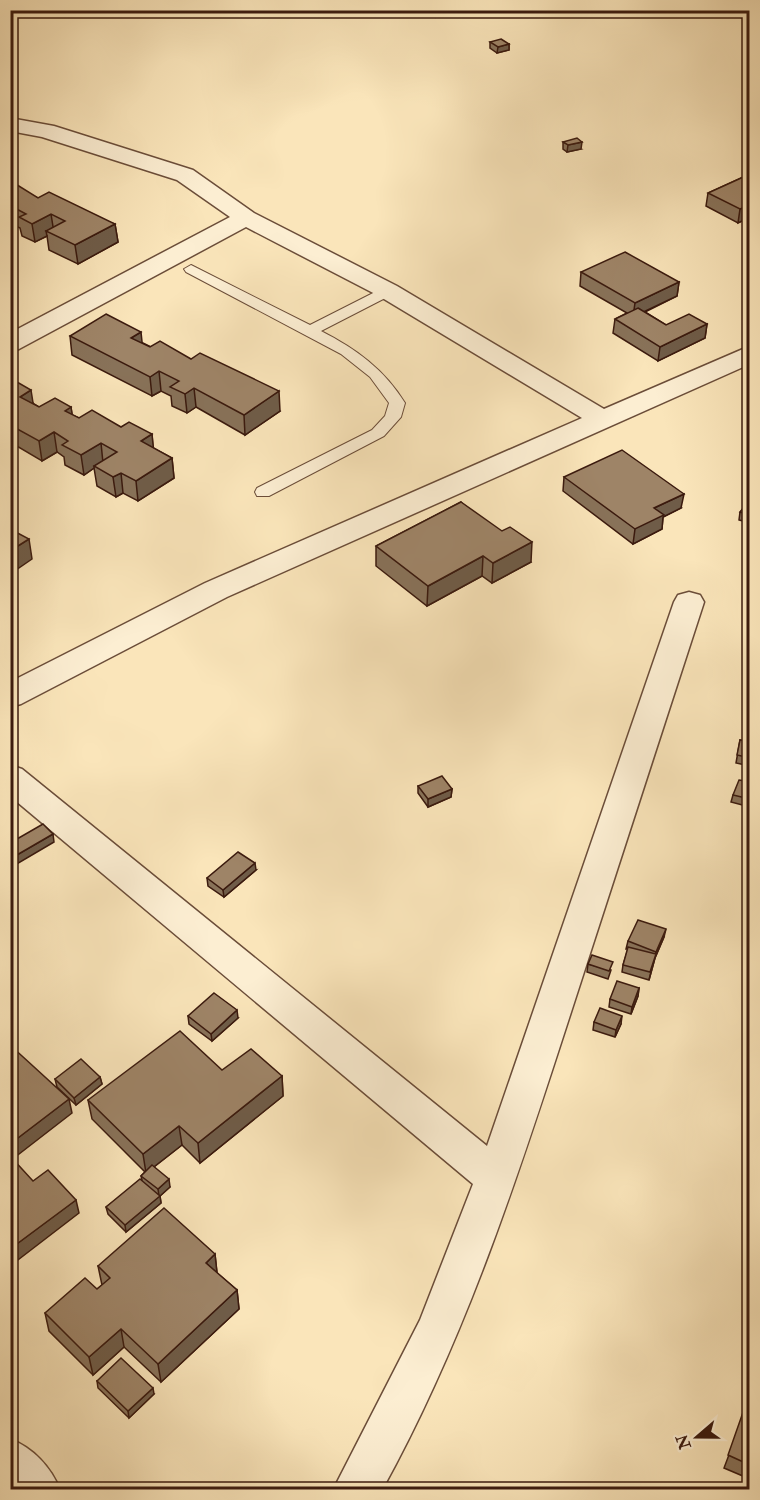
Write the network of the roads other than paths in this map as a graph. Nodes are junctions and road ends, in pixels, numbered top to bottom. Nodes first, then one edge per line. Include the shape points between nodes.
1 (738, 10) edge
2 (750, 16) edge
3 (10, 124) edge
4 (46, 131) junction
5 (10, 147) edge
6 (246, 218) junction
7 (191, 269) dead end
8 (388, 291) junction
9 (309, 331) junction
10 (10, 344) edge
11 (750, 354) edge
12 (604, 420) junction
13 (263, 492) dead end
14 (688, 602) dead end
15 (10, 696) edge
16 (10, 777) edge
17 (496, 1178) junction
18 (10, 1461) edge
19 (36, 1490) edge
20 (356, 1490) edge

1 - 2 street
3 - 4 street
4 - 5 street
4 - 6 street via 185,175
6 - 8 street
6 - 10 street
7 - 9 lane
8 - 9 lane
8 - 12 street
9 - 13 lane via 345,350 390,388 397,403 393,417 378,433
11 - 12 street
12 - 15 street via 216,590
14 - 17 street
16 - 17 street
17 - 20 street via 408,1396
18 - 19 street

